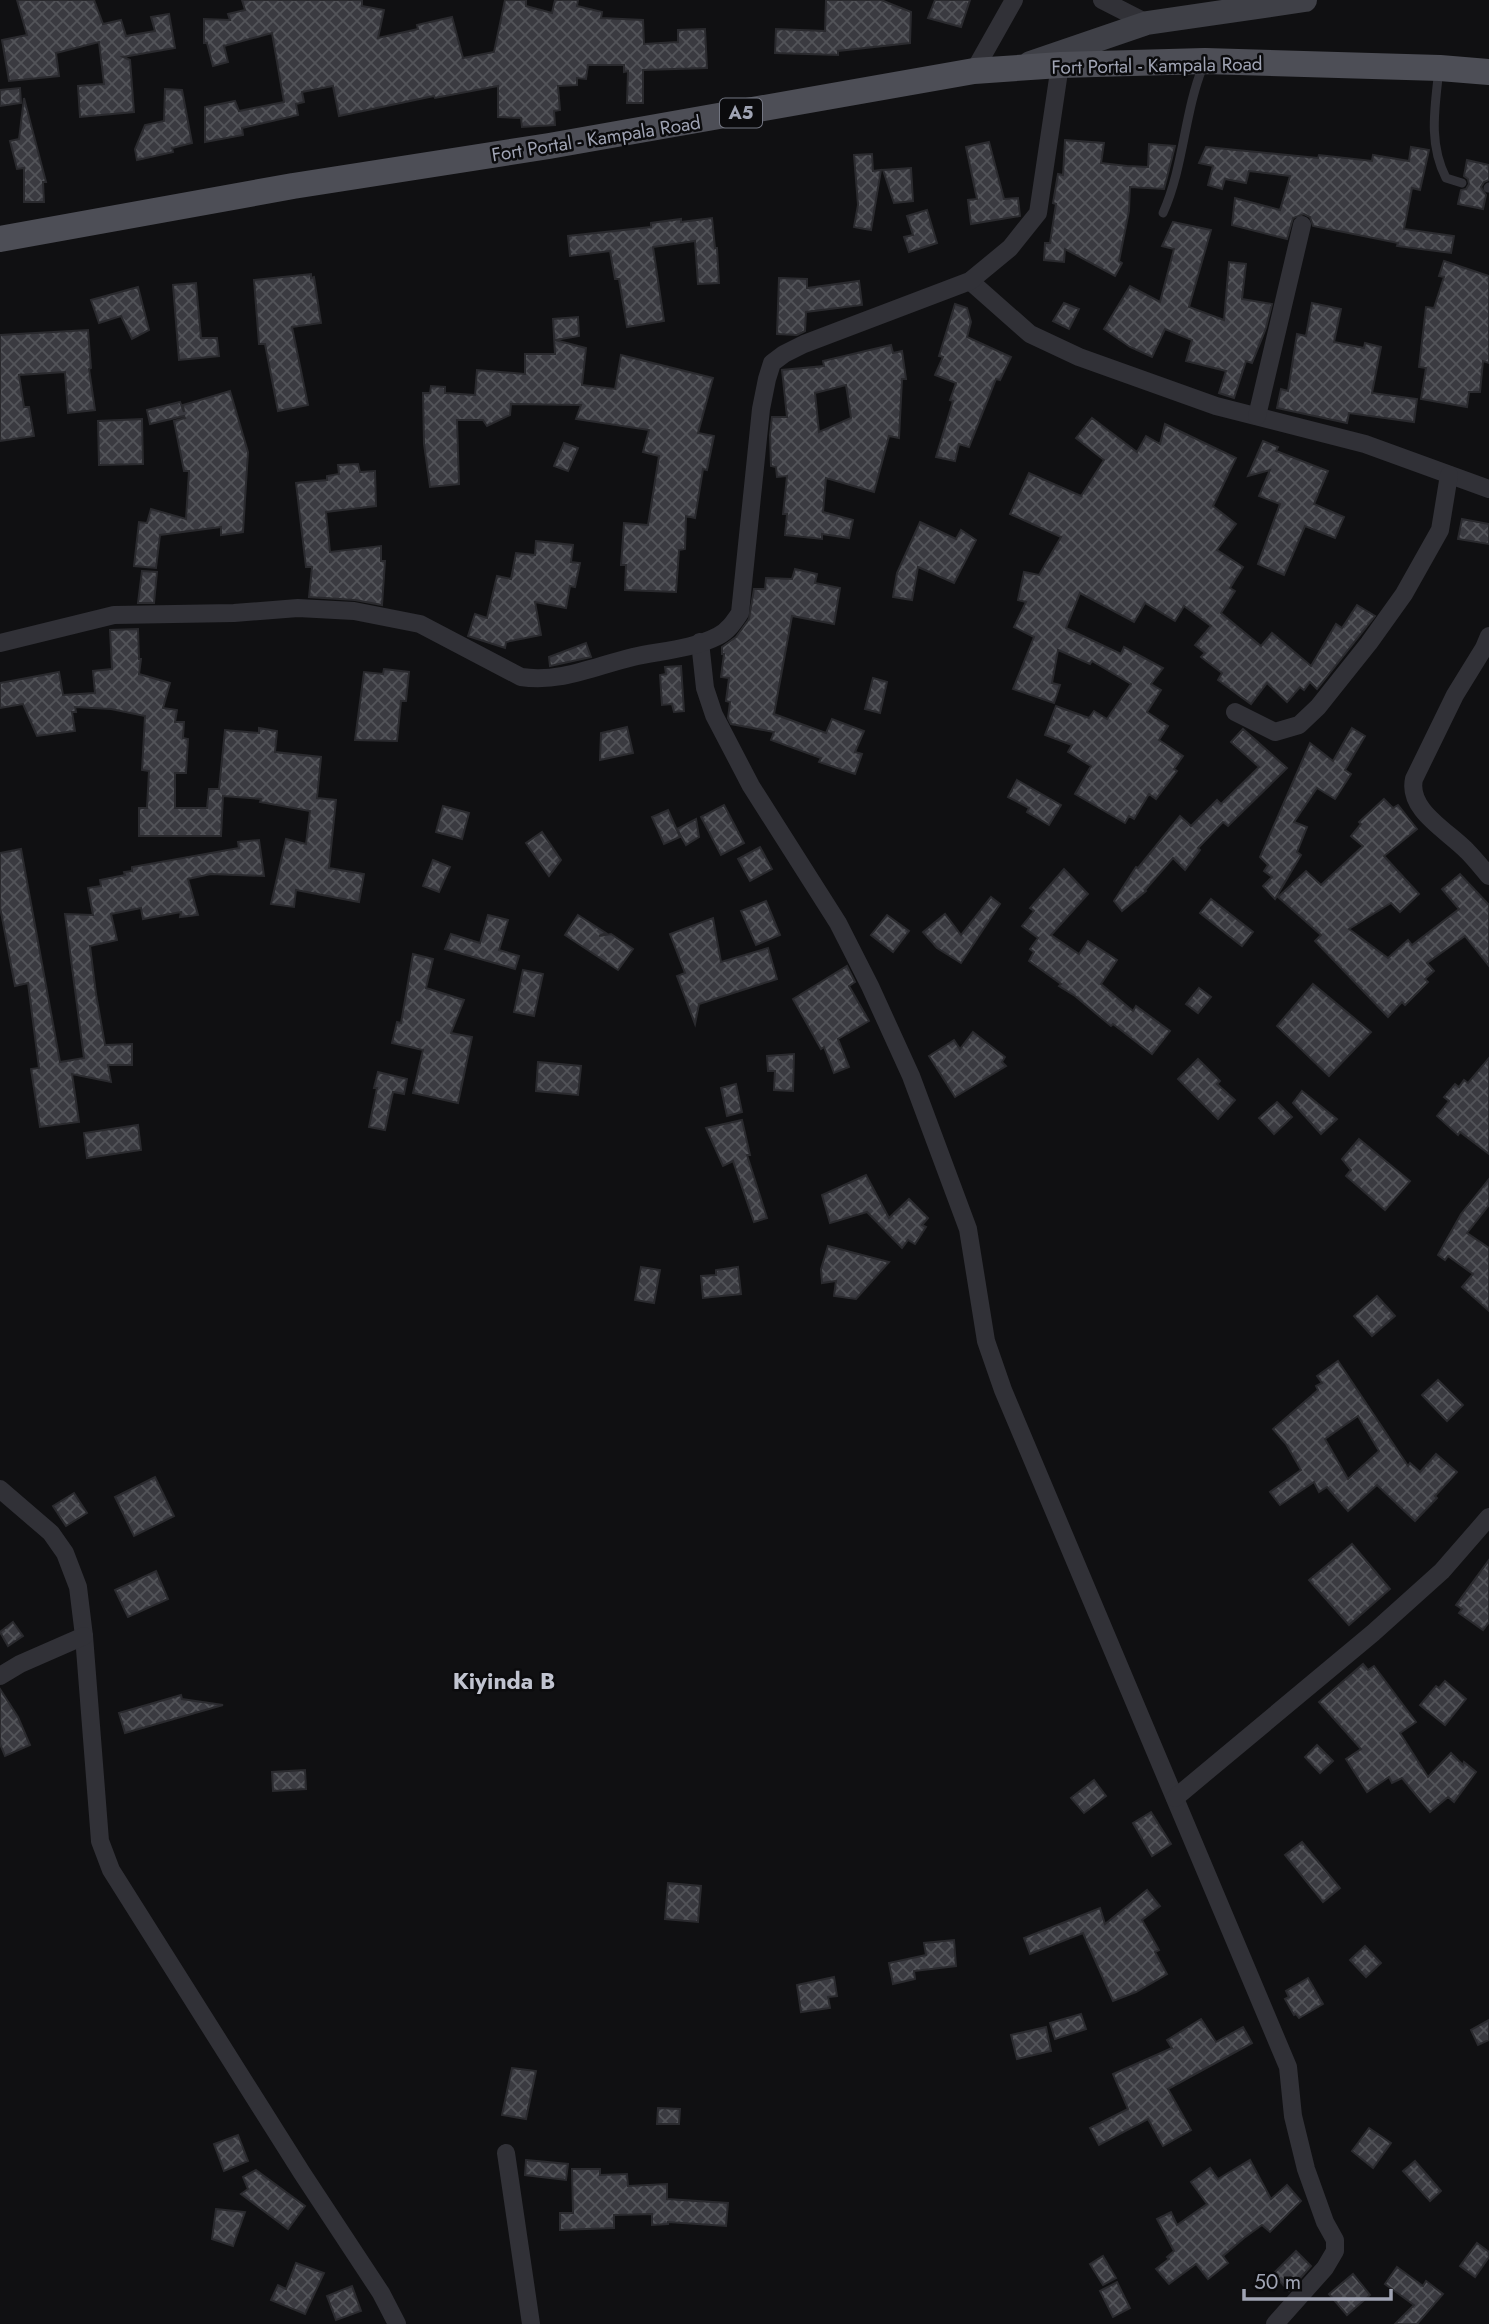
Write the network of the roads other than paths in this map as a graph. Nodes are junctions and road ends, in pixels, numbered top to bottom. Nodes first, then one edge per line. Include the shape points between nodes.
1 (1014, 0) edge
2 (1102, 0) edge
3 (1305, 0) edge
4 (1147, 23) junction
5 (1205, 61) junction
6 (1060, 65) junction
7 (1440, 68) junction
8 (1013, 69) junction
9 (974, 71) junction
10 (1489, 72) edge
11 (1462, 183) dead end
12 (1163, 213) dead end
13 (1302, 225) dead end
14 (0, 239) edge
15 (970, 281) junction
16 (1257, 416) junction
17 (1449, 475) junction
18 (1489, 489) edge
19 (1489, 636) edge
20 (700, 642) junction
21 (0, 643) edge
22 (1235, 712) dead end
23 (1489, 876) edge
24 (0, 1489) edge
25 (1489, 1517) edge
26 (85, 1636) junction
27 (0, 1676) edge
28 (1175, 1798) junction
29 (506, 2153) dead end
30 (397, 2324) edge
31 (531, 2324) edge
32 (1275, 2324) edge

1 - 9 street
2 - 4 street
3 - 4 main road
4 - 8 main road
5 - 6 main road, Fort Portal - Kampala Road / A5
5 - 7 main road, Fort Portal - Kampala Road / A5
5 - 12 lane via 1192,93 1172,193
6 - 8 main road, Fort Portal - Kampala Road / A5
6 - 15 street via 1038,213 1010,248
7 - 10 main road, Fort Portal - Kampala Road / A5
7 - 11 lane via 1432,132 1446,178
8 - 9 main road, Fort Portal - Kampala Road / A5
9 - 14 main road, Fort Portal - Kampala Road / A5
13 - 16 street
15 - 16 street via 1030,334 1079,357
15 - 20 street via 804,344 772,363 761,409 740,613 719,635
16 - 17 street via 1364,444
17 - 18 street
17 - 22 street via 1434,541 1404,594 1318,707 1299,725 1275,732
19 - 23 street via 1412,787 1424,813
20 - 21 street via 538,680 522,677 420,624 354,611 298,608 114,615
20 - 28 street via 705,688 714,715 751,786 838,923 915,1087 968,1229 986,1341 1003,1390
24 - 26 street via 51,1533 65,1553 78,1587
25 - 28 street via 1442,1571 1383,1624
26 - 27 street
26 - 30 street via 103,1853
28 - 32 street via 1288,2067 1293,2116 1306,2169 1335,2240 1335,2251 1325,2268
29 - 31 street

